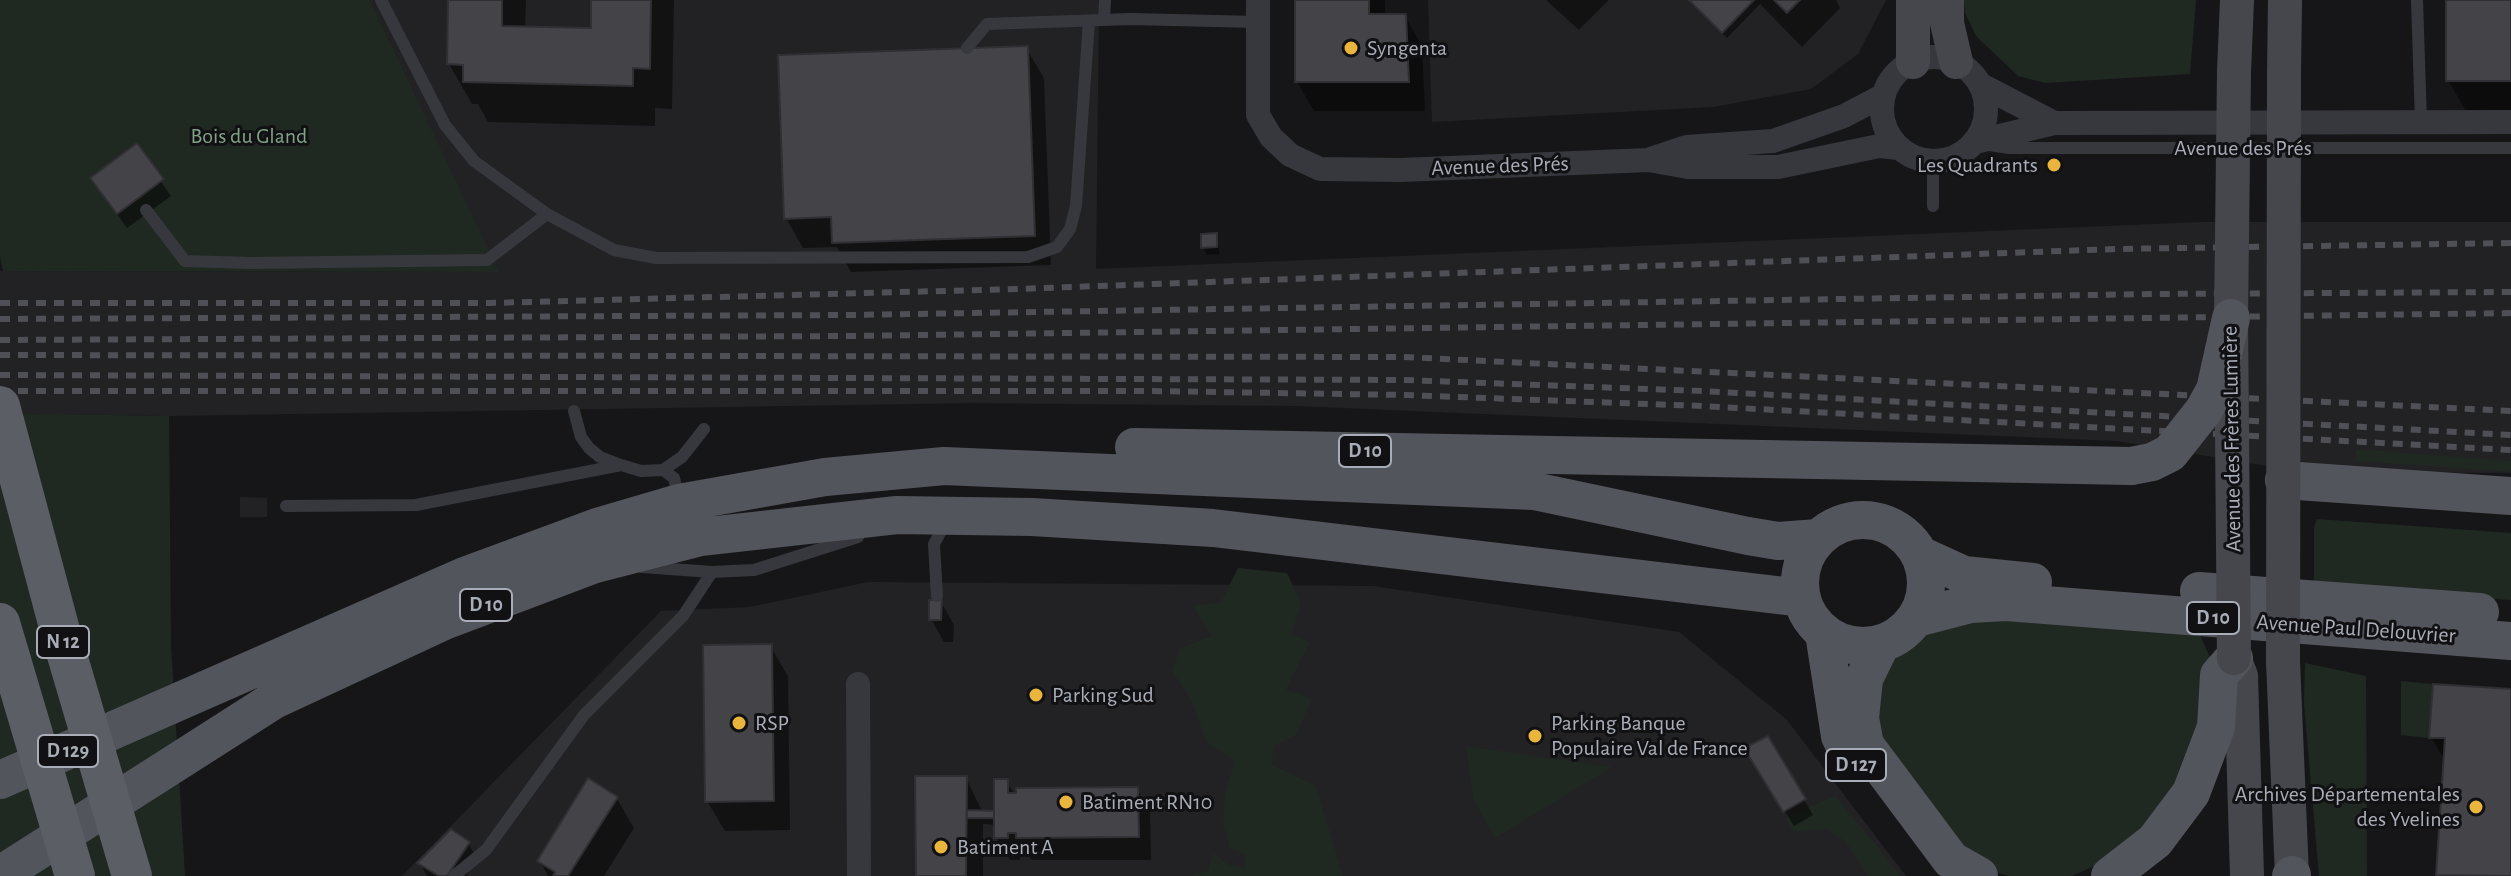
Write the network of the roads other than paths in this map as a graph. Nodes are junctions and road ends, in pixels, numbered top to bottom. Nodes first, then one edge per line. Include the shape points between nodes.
1 (381, 0) edge
2 (1105, 0) edge
3 (1913, 0) edge
4 (1947, 0) edge
5 (2225, 0) edge
6 (2285, 0) edge
7 (2417, 0) edge
8 (1257, 11) edge
9 (2236, 16) edge
10 (1104, 20) junction
11 (1089, 21) junction
12 (967, 48) dead end
13 (1913, 62) junction
14 (1956, 62) junction
15 (1981, 85) junction
16 (1884, 95) junction
17 (2421, 122) junction
18 (2511, 122) edge
19 (2054, 123) junction
20 (1975, 142) junction
21 (1899, 148) junction
22 (2511, 148) edge
23 (1649, 160) junction
24 (1933, 161) junction
25 (1933, 206) dead end
26 (146, 210) dead end
27 (547, 214) junction
28 (2231, 318) junction
29 (0, 406) edge
30 (574, 411) dead end
31 (704, 429) dead end
32 (621, 465) junction
33 (944, 466) junction
34 (2284, 480) junction
35 (671, 486) junction
36 (2511, 496) edge
37 (286, 506) dead end
38 (949, 515) junction
39 (880, 532) dead end
40 (866, 535) dead end
41 (1818, 538) junction
42 (1920, 555) junction
43 (595, 564) junction
44 (712, 572) junction
45 (937, 596) dead end
46 (1802, 598) junction
47 (2511, 615) edge
48 (1916, 618) junction
49 (0, 623) edge
50 (1824, 633) junction
51 (2511, 641) edge
52 (1881, 644) junction
53 (2234, 658) junction
54 (858, 684) dead end
55 (137, 722) junction
56 (0, 759) edge
57 (0, 780) edge
58 (0, 875) edge
59 (75, 876) edge
60 (132, 876) edge
61 (454, 876) edge
62 (859, 876) edge
63 (1937, 876) edge
64 (1979, 876) edge
65 (2110, 876) edge
66 (2247, 876) edge
67 (2292, 876) edge

1 - 27 lane via 445,125 474,161
2 - 10 lane
3 - 13 main road
4 - 14 main road
5 - 9 main road
6 - 34 main road, bridge
7 - 17 lane
8 - 10 lane
8 - 23 street, Avenue des Prés via 1258,115 1271,137 1304,164 1352,170
9 - 28 main road, Avenue des Frères Lumière, bridge
10 - 11 lane
11 - 12 lane via 987,24
11 - 27 lane via 1076,206 1070,229 1057,247 1028,257 656,258 614,250
13 - 14 street via 1927,57
13 - 16 street, Avenue des Prés via 1899,70
14 - 15 street, Avenue des Prés
15 - 19 street, Avenue des Prés
15 - 20 street via 1986,115
16 - 21 street via 1884,124
16 - 23 street, Avenue des Prés via 1844,116 1773,141 1687,147
17 - 18 street, Avenue des Prés
17 - 19 street, Avenue des Prés
19 - 20 street, Avenue des Prés
20 - 22 lane, Avenue des Prés via 2009,148
20 - 24 street, Avenue des Prés via 1949,159
21 - 23 street, Avenue des Prés via 1879,146 1778,167 1688,167
21 - 24 street, Avenue des Prés
24 - 25 lane
26 - 27 lane via 185,261 250,263 487,260
28 - 33 main road, D 10, bridge via 2215,390 2204,410 2170,453 2131,466 1037,445
28 - 53 main road, Avenue des Frères Lumière, bridge
29 - 60 highway, N 12, bridge
30 - 32 lane via 589,448
31 - 35 lane via 682,457
32 - 35 lane
32 - 37 lane via 416,505
33 - 35 main road, D 10
33 - 41 main road, D 10 via 1534,491 1778,541
34 - 36 main road
34 - 67 main road, bridge via 2283,661
35 - 55 main road, D 10 via 597,527 467,575
38 - 39 lane
38 - 43 main road, D 10 via 817,521 700,537
38 - 45 lane via 934,544
38 - 46 main road, D 10 via 1213,528
40 - 44 lane via 754,570
41 - 42 main road via 1843,524 1873,520 1892,527
41 - 46 main road via 1802,566
42 - 47 main road, Avenue Paul Delouvrier / D 10 via 1946,570 1979,577
42 - 48 main road via 1927,587
43 - 44 lane
43 - 58 main road, D 10 via 444,621 274,700
44 - 61 lane via 683,616 584,715 486,850
46 - 50 main road
48 - 51 main road, Avenue Paul Delouvrier / D 10 via 1970,604 2006,602
48 - 52 main road
49 - 59 highway, N 12, bridge
50 - 52 main road via 1861,646
50 - 63 main road, D 127 via 1840,736 1917,855
52 - 64 main road via 1864,679 1860,718 1865,745 1951,860
53 - 65 main road, D 10 via 2219,675 2216,727 2191,793 2155,841
53 - 66 main road, Avenue des Frères Lumière via 2241,676
54 - 62 street
55 - 56 main road, D 10
55 - 57 main road, D 129

